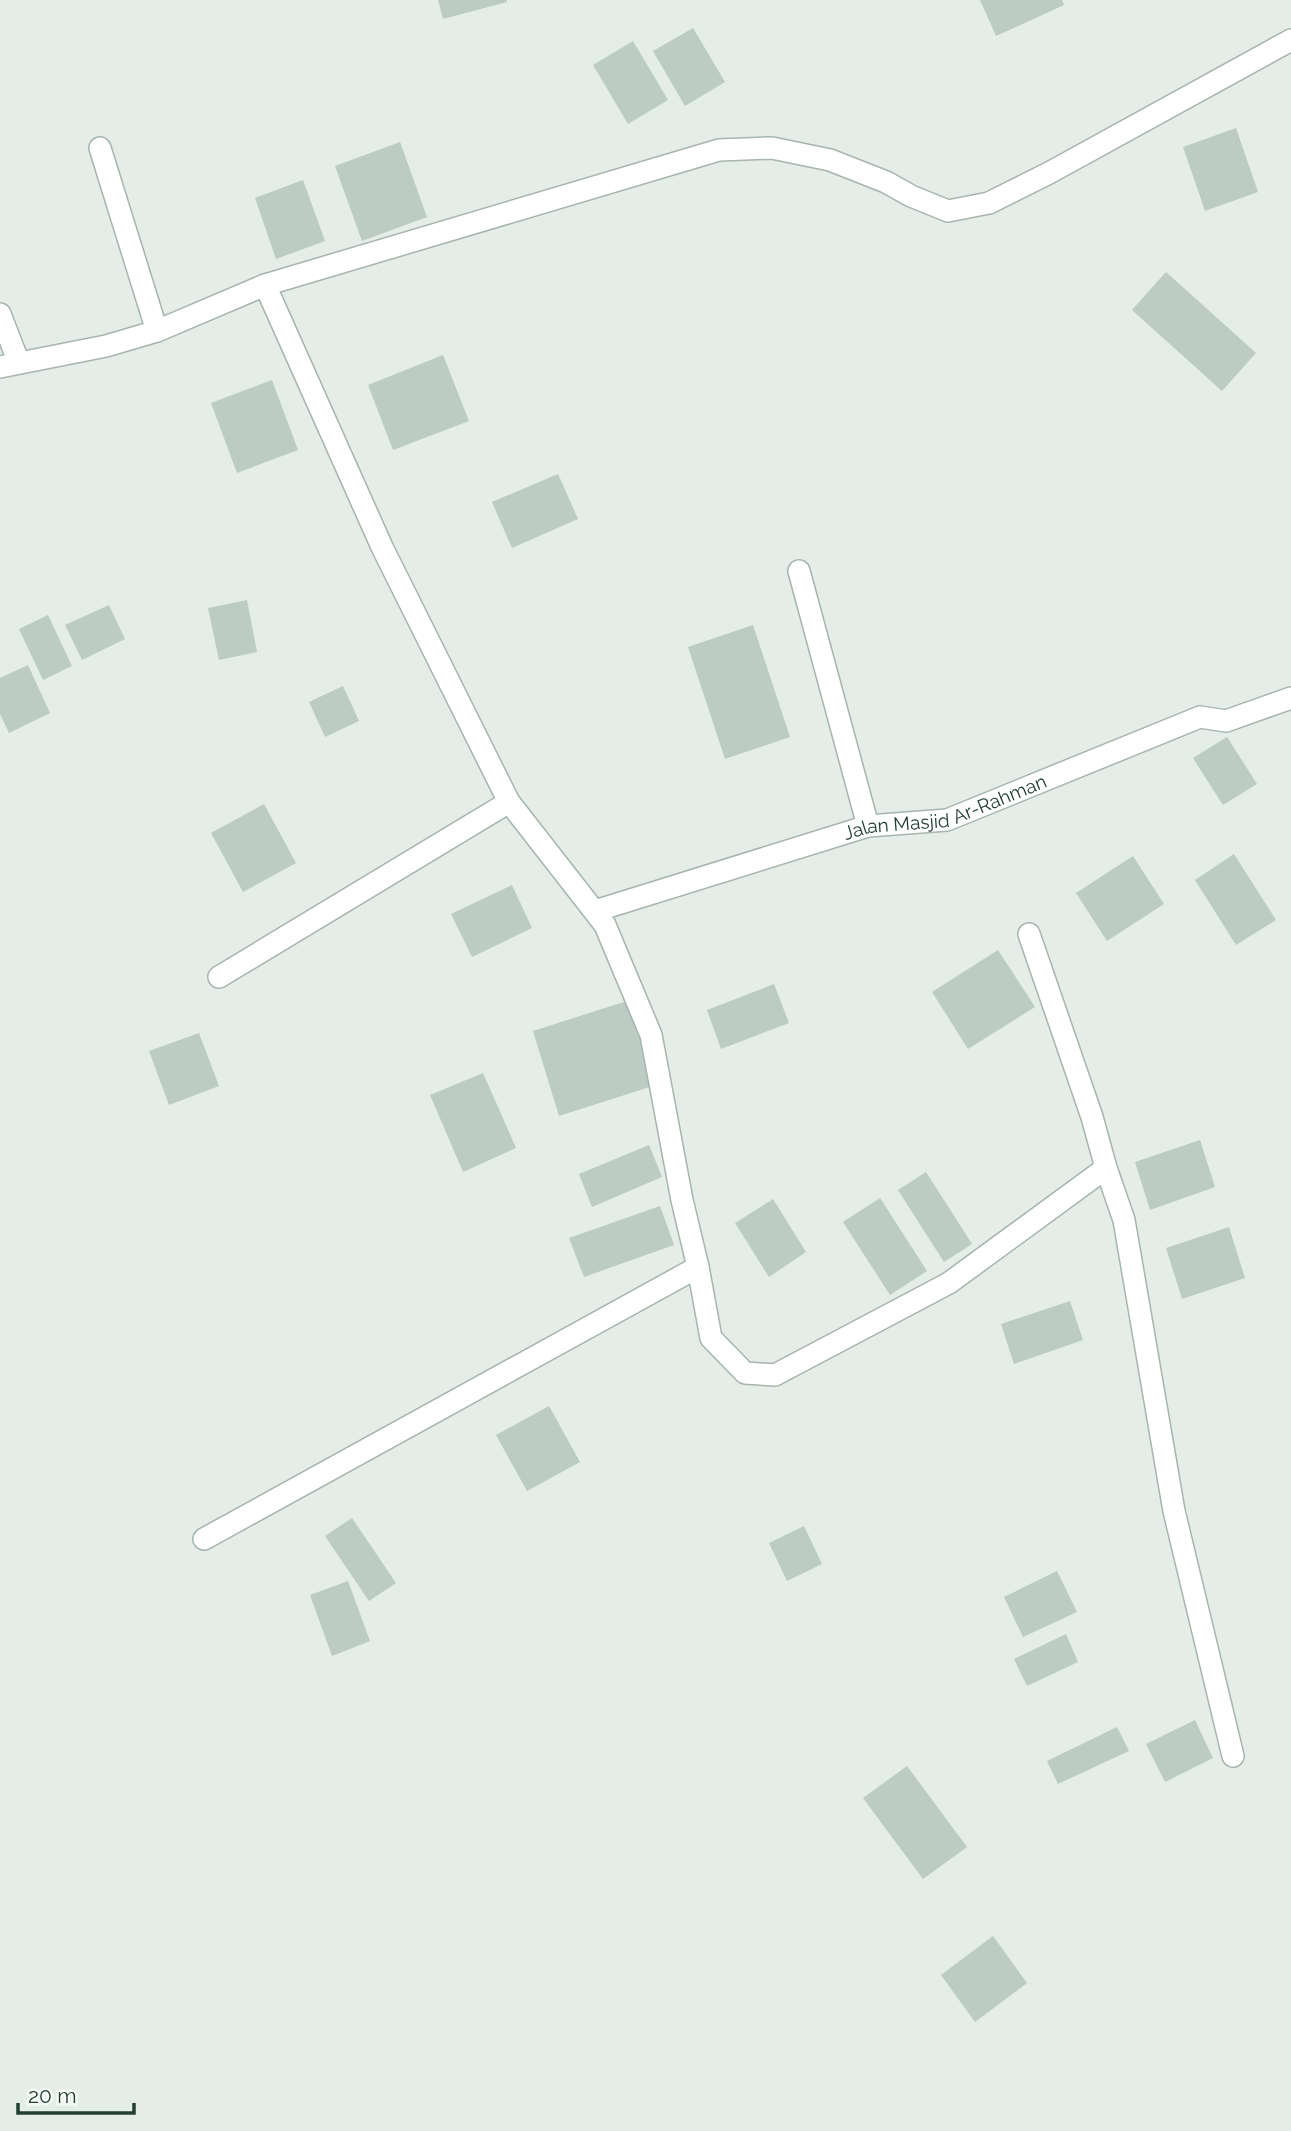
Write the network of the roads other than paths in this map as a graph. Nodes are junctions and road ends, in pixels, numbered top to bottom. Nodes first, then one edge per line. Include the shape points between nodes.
1 (1291, 40) edge
2 (100, 148) dead end
3 (265, 285) junction
4 (0, 314) edge
5 (157, 331) junction
6 (10, 365) edge
7 (799, 571) dead end
8 (1291, 698) edge
9 (509, 802) junction
10 (868, 826) junction
11 (594, 911) junction
12 (1029, 934) dead end
13 (219, 977) dead end
14 (1105, 1168) junction
15 (698, 1267) junction
16 (204, 1539) dead end
17 (1233, 1756) dead end

1 - 3 street via 989,203 948,211 830,160 772,148 719,150
2 - 5 street
3 - 5 street
3 - 9 street via 382,547
4 - 6 street
5 - 6 street
7 - 10 street
8 - 10 street, Jalan Masjid Ar-Rahman via 1226,721 1200,718 947,820
9 - 11 street
9 - 13 street
10 - 11 street, Jalan Masjid Ar-Rahman
11 - 15 street via 605,925 651,1035
12 - 14 street
14 - 15 street via 948,1283 775,1375 745,1373 712,1338
14 - 17 street via 1124,1220 1174,1511
15 - 16 street

